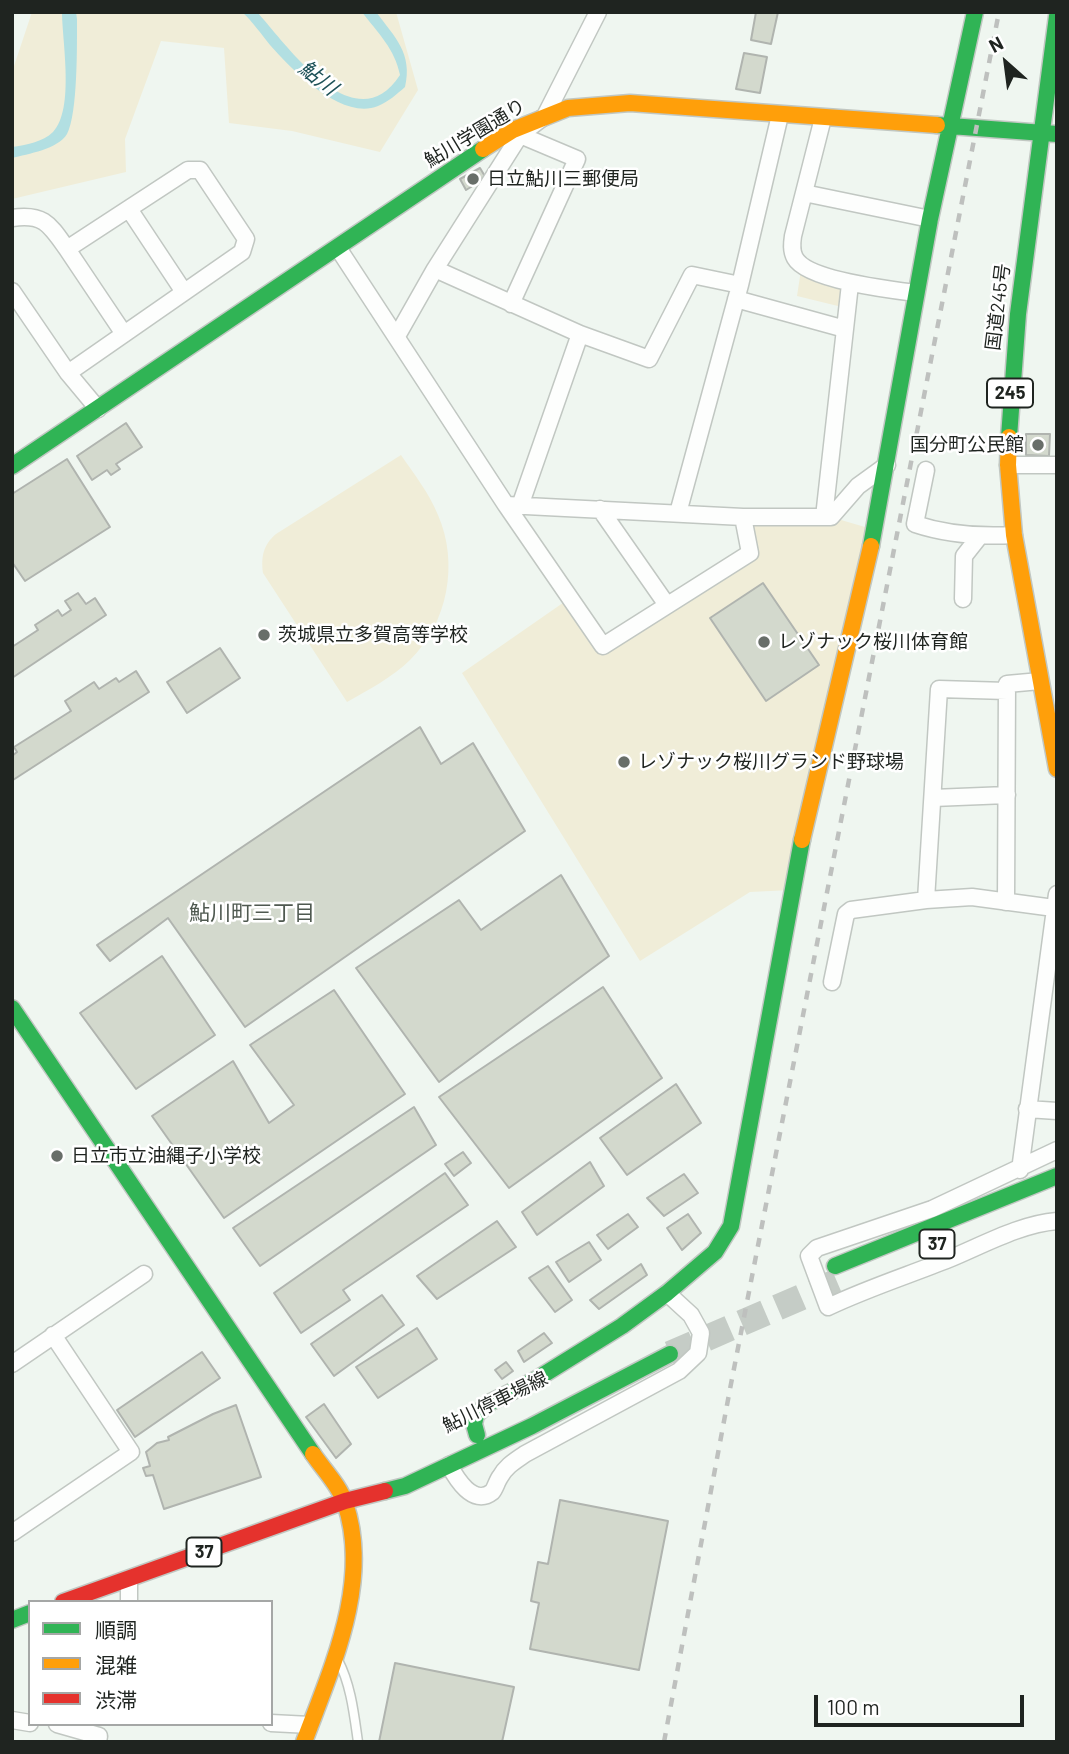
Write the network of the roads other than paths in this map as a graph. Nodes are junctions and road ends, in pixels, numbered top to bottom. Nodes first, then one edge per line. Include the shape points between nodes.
1 (598, 12) edge
2 (975, 12) edge
3 (1057, 16) edge
4 (780, 115) junction
5 (545, 116) junction
6 (823, 118) junction
7 (951, 127) junction
8 (1050, 134) edge
9 (520, 135) junction
10 (804, 193) junction
11 (129, 209) junction
12 (12, 218) edge
13 (930, 219) junction
14 (338, 248) junction
15 (67, 249) junction
16 (435, 270) junction
17 (850, 284) junction
18 (12, 291) edge
19 (184, 292) junction
20 (738, 292) junction
21 (916, 293) junction
22 (511, 304) junction
23 (845, 329) junction
24 (124, 334) junction
25 (580, 334) junction
26 (397, 335) junction
27 (68, 373) junction
28 (98, 409) junction
29 (887, 465) junction
30 (1008, 465) junction
31 (1057, 465) edge
32 (12, 466) edge
33 (926, 470) dead end
34 (513, 505) junction
35 (600, 509) junction
36 (678, 513) junction
37 (743, 517) junction
38 (824, 517) junction
39 (1014, 535) junction
40 (979, 537) junction
41 (963, 599) dead end
42 (667, 606) junction
43 (1040, 681) junction
44 (1007, 691) junction
45 (1057, 769) edge
46 (1007, 795) junction
47 (933, 798) junction
48 (926, 900) junction
49 (1055, 901) edge
50 (1006, 902) junction
51 (832, 982) dead end
52 (12, 1008) edge
53 (1027, 1109) junction
54 (1057, 1111) edge
55 (1057, 1150) edge
56 (1020, 1170) junction
57 (1057, 1176) edge
58 (1057, 1222) edge
59 (878, 1266) dead end
60 (144, 1275) dead end
61 (667, 1293) junction
62 (53, 1335) junction
63 (630, 1357) dead end
64 (12, 1364) edge
65 (572, 1387) dead end
66 (477, 1435) junction
67 (445, 1458) junction
68 (394, 1473) dead end
69 (345, 1502) junction
70 (12, 1533) edge
71 (129, 1578) junction
72 (68, 1600) edge
73 (129, 1600) edge
74 (336, 1657) junction
75 (273, 1723) edge
76 (310, 1725) junction
77 (64, 1726) edge
78 (98, 1742) edge
79 (304, 1742) edge
80 (358, 1742) edge

1 - 5 street
2 - 7 main road
3 - 8 main road, 国道245号 / 245
4 - 5 main road, 鮎川学園通り via 629,103 568,108
4 - 6 main road, 鮎川学園通り
4 - 20 street
5 - 9 street
5 - 14 main road, 鮎川学園通り via 486,147
6 - 7 main road, 鮎川学園通り
6 - 10 street
7 - 8 main road, 鮎川学園通り
7 - 13 main road
8 - 30 main road, 国道245号 / 245 via 1018,314
9 - 16 street
9 - 22 street via 577,159
10 - 13 street
10 - 17 street via 793,236 795,258
11 - 15 street
11 - 19 street
11 - 19 street via 188,170 200,170 206,177 246,239 245,248
12 - 15 street via 27,216 47,222
13 - 21 main road
14 - 26 street
14 - 28 main road, 鮎川学園通り
15 - 24 street
16 - 22 street
16 - 26 street
17 - 21 street
17 - 23 street
18 - 27 street
19 - 24 street
20 - 23 street
20 - 25 street via 692,275 649,359
20 - 36 street
21 - 29 main road
22 - 25 street
23 - 38 street
24 - 27 street
25 - 34 street
26 - 34 street
27 - 28 street
28 - 32 main road, 鮎川学園通り
29 - 38 street via 858,486 831,517
29 - 61 main road via 794,877 731,1226 715,1252
30 - 31 street
30 - 39 main road, 国道245号 / 245
33 - 40 street via 915,524
34 - 35 street
34 - 42 street via 603,646
35 - 36 street
35 - 42 street
36 - 37 street
37 - 38 street
37 - 42 street via 750,553
39 - 40 street
39 - 43 main road, 国道245号 / 245
40 - 41 street via 964,556
43 - 44 street via 1007,684
43 - 45 main road, 国道245号 / 245
44 - 46 street
44 - 47 street via 939,689
46 - 47 street
46 - 50 street
47 - 48 street
48 - 50 street via 972,897
48 - 51 street via 846,914
49 - 50 street
49 - 53 street
52 - 69 main road
53 - 54 street
53 - 56 street
55 - 56 street
56 - 58 street via 932,1209 817,1248 809,1256 828,1307 1029,1226
57 - 59 main road, 37 via 838,1273
60 - 62 street
61 - 66 main road via 622,1326 489,1404 476,1415
61 - 67 street via 691,1315 701,1333 698,1353 679,1371 508,1465 492,1492 470,1493 459,1484
62 - 64 street
62 - 70 street via 131,1452
63 - 67 main road, 鮎川停車場線 / 37 via 667,1347 532,1426
65 - 66 main road, 鮎川停車場線 / 37
66 - 67 main road, 鮎川停車場線 / 37
67 - 69 main road, 鮎川停車場線 / 37 via 405,1486
68 - 69 main road, 鮎川停車場線 / 37
69 - 71 main road, 鮎川停車場線 / 37
69 - 74 main road via 352,1538 350,1600
71 - 72 main road, 鮎川停車場線 / 37
71 - 73 street
74 - 76 main road
74 - 80 lane via 352,1700
75 - 76 street
76 - 79 main road
77 - 78 street via 99,1736

